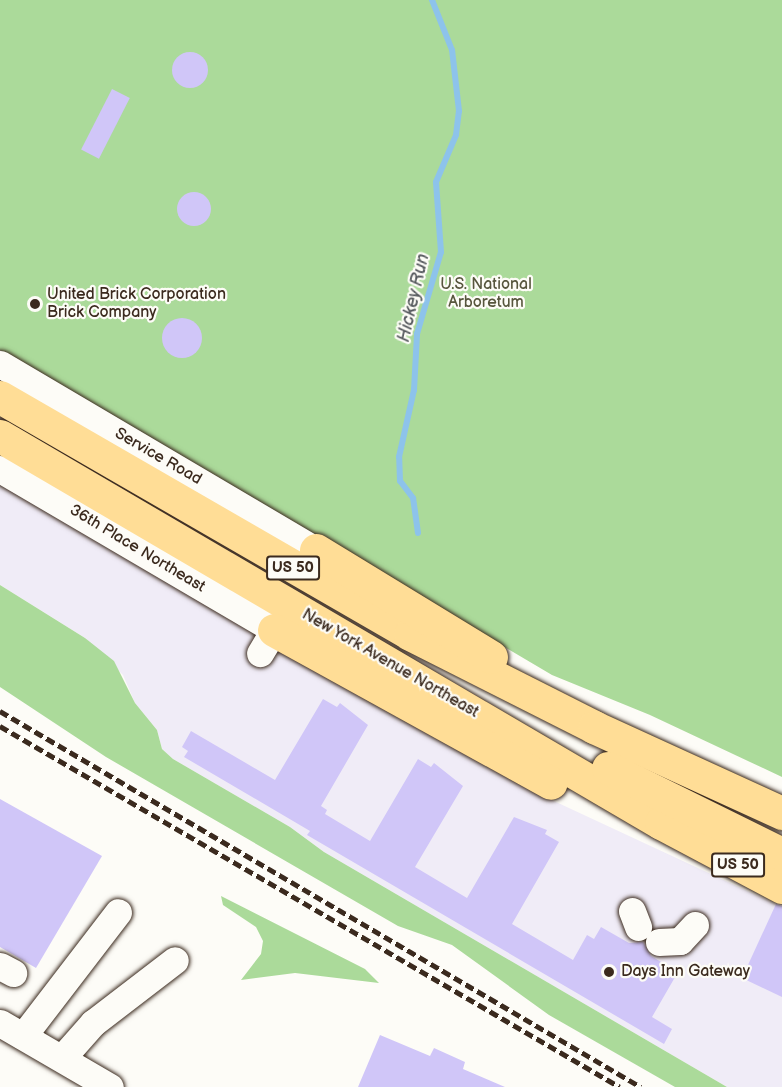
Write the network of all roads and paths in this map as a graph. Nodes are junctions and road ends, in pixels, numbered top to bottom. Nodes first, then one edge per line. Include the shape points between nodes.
1 (0, 364) edge
2 (0, 397) edge
3 (0, 436) edge
4 (0, 469) edge
5 (316, 550) joint
6 (267, 641) joint
7 (411, 676) junction
8 (594, 727) junction
9 (782, 813) edge
10 (695, 842) junction
11 (782, 854) edge
12 (782, 887) edge
13 (118, 912) dead end
14 (695, 925) dead end
15 (643, 927) dead end
16 (175, 960) dead end
17 (0, 1023) edge
18 (23, 1036) junction
19 (62, 1059) junction
20 (110, 1087) edge

1 - 5 street, Service Road
2 - 8 highway, New York Avenue Northeast / US 50 via 364,609
3 - 7 highway, New York Avenue Northeast / US 50
4 - 6 street, 36th Place Northeast
5 - 8 highway via 430,616
6 - 10 highway via 591,804
7 - 10 highway, New York Avenue Northeast / US 50
7 - 11 highway
8 - 9 highway, New York Avenue Northeast / US 50
10 - 12 highway, New York Avenue Northeast / US 50
13 - 18 street
14 - 15 street via 680,941
16 - 19 street via 93,1023
17 - 18 street
18 - 19 street
19 - 20 street

